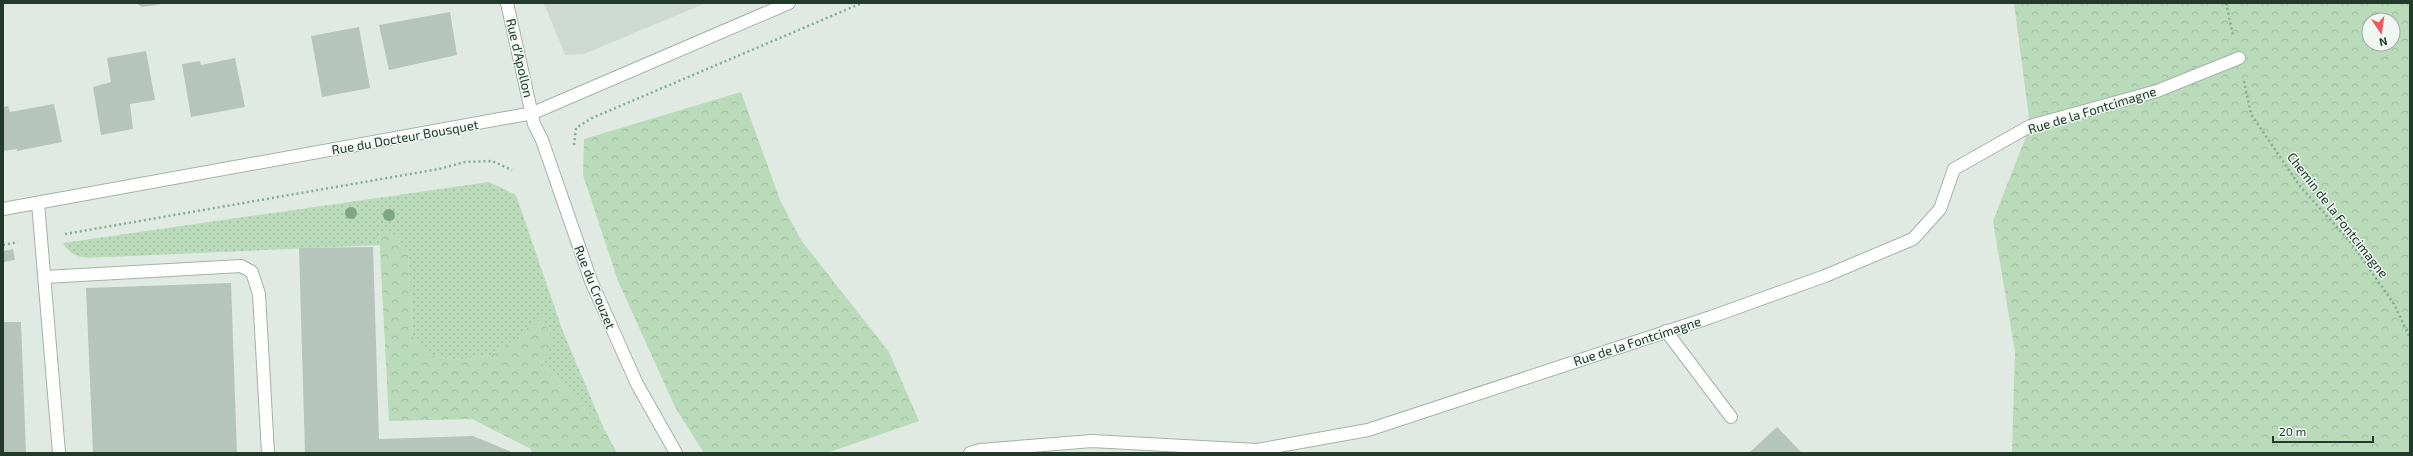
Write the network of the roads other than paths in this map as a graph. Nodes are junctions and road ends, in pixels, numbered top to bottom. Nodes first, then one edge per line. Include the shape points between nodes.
1 (507, 3) edge
2 (789, 3) edge
3 (2239, 58) road end
4 (533, 113) junction
5 (38, 203) junction
6 (3, 209) edge
7 (45, 277) junction
8 (1666, 331) junction
9 (1731, 417) dead end
10 (59, 453) edge
11 (268, 453) edge
12 (676, 453) edge
13 (970, 453) edge

1 - 4 street, Rue d'Apollon
2 - 4 street, Rue du Docteur Bousquet
3 - 8 street, Rue de la Fontcimagne via 2157,91 2030,126 1954,168 1940,209 1913,239 1825,276
4 - 5 street, Rue du Docteur Bousquet
4 - 12 street, Rue du Crouzet via 534,124 542,140 591,281 636,384
5 - 6 street, Rue du Docteur Bousquet
5 - 7 street
7 - 10 street
7 - 11 street via 241,266 252,272 259,294
8 - 9 street
8 - 13 street, Rue de la Fontcimagne via 1368,430 1257,450 1092,441 980,450

